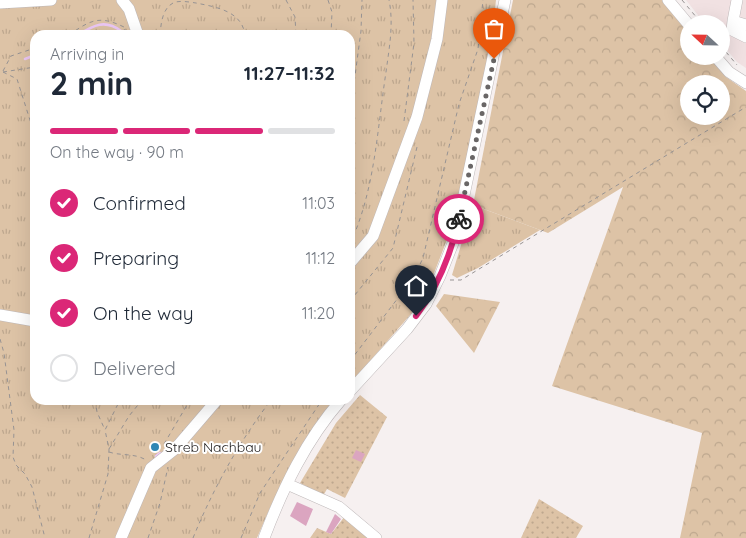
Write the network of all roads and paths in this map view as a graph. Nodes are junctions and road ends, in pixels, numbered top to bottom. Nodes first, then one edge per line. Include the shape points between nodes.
1 (50, 0) edge
2 (122, 0) edge
3 (286, 0) edge
4 (328, 0) edge
5 (362, 0) edge
6 (389, 0) edge
7 (413, 0) edge
8 (442, 0) edge
9 (483, 0) edge
10 (505, 0) edge
11 (668, 0) edge
12 (682, 0) edge
13 (737, 0) edge
14 (0, 4) edge
15 (681, 15) edge
16 (694, 15) edge
17 (733, 22) junction
18 (746, 25) edge
19 (79, 30) edge
20 (124, 30) edge
21 (136, 30) edge
22 (161, 30) edge
23 (244, 30) edge
24 (296, 30) edge
25 (331, 30) edge
26 (746, 37) edge
27 (30, 50) edge
28 (730, 56) edge
29 (723, 65) edge
30 (739, 67) dead end
31 (30, 68) edge
32 (3, 72) junction
33 (355, 76) edge
34 (746, 83) edge
35 (746, 107) edge
36 (30, 120) edge
37 (410, 133) junction
38 (418, 144) dead end
39 (355, 232) edge
40 (355, 257) edge
41 (440, 276) junction
42 (355, 296) edge
43 (0, 315) edge
44 (30, 320) edge
45 (0, 339) edge
46 (355, 354) edge
47 (355, 386) edge
48 (95, 405) edge
49 (118, 405) edge
50 (138, 405) edge
51 (187, 405) edge
52 (213, 405) edge
53 (268, 405) edge
54 (319, 405) edge
55 (337, 405) edge
56 (105, 430) junction
57 (109, 449) junction
58 (109, 452) junction
59 (162, 462) junction
60 (287, 484) junction
61 (45, 538) edge
62 (89, 538) edge
63 (121, 538) edge
64 (148, 538) edge
65 (193, 538) edge
66 (241, 538) edge
67 (264, 538) edge
68 (376, 538) edge

1 - 14 street
2 - 21 street
3 - 24 path via 296,17
4 - 25 path via 332,12
5 - 33 path
6 - 39 path via 390,47 371,183
7 - 37 path via 414,43 404,119
8 - 37 street via 430,76
9 - 46 path via 478,49 459,104 424,258 414,277
10 - 41 street via 455,238
11 - 15 street
12 - 16 path
13 - 17 street
17 - 18 street
17 - 26 street via 732,30
19 - 20 path via 97,20 109,20
22 - 23 path via 165,10 174,2 226,11 237,18
27 - 32 path via 11,56
28 - 30 path
29 - 34 street
31 - 32 path
32 - 36 path via 17,80
35 - 41 path via 461,280
37 - 40 street via 372,236
38 - 42 path via 393,248
41 - 47 street via 426,304 407,329
43 - 44 street
45 - 61 path via 15,436 13,457 32,487
48 - 56 path
49 - 56 path
50 - 57 path
51 - 59 path via 164,442
52 - 59 street
53 - 65 path via 210,497
54 - 66 path via 260,494
55 - 60 street via 310,439
56 - 57 path
57 - 58 path
58 - 59 path
58 - 62 path via 105,490
59 - 63 street via 147,475
59 - 64 path via 160,503
60 - 67 street
60 - 68 street via 339,508

